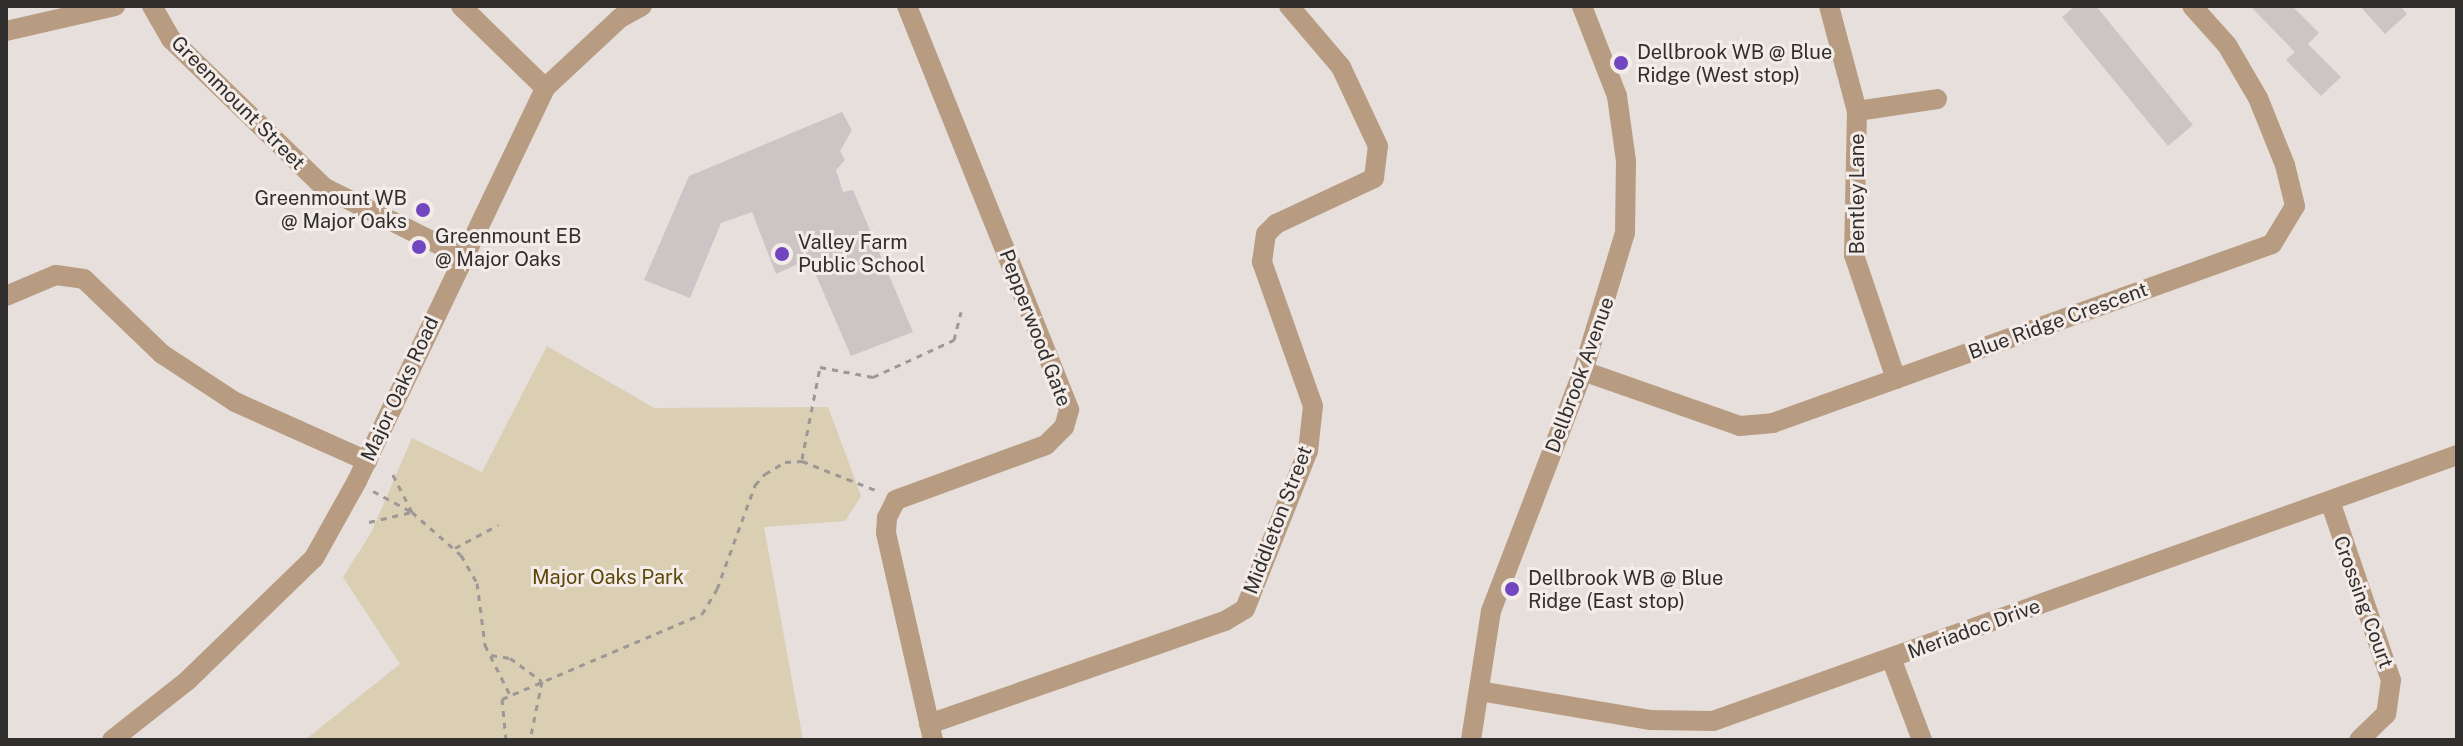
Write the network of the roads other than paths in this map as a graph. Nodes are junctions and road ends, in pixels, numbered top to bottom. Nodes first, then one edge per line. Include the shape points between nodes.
1 (115, 6) edge
2 (152, 6) edge
3 (461, 6) edge
4 (642, 6) edge
5 (907, 6) edge
6 (1289, 6) edge
7 (1582, 6) edge
8 (1829, 6) edge
9 (2192, 6) edge
10 (6, 31) edge
11 (545, 88) junction
12 (1937, 99) dead end
13 (1857, 111) junction
14 (462, 256) junction
15 (6, 296) edge
16 (1583, 371) junction
17 (1896, 379) junction
18 (2457, 455) edge
19 (367, 461) junction
20 (2330, 501) junction
21 (1891, 658) junction
22 (1479, 691) junction
23 (931, 732) edge
24 (112, 740) edge
25 (1471, 740) edge
26 (1922, 740) edge
27 (2359, 740) edge

1 - 10 street
2 - 14 street, Greenmount Street via 171,39 325,188
3 - 11 street
4 - 11 street, Major Oaks Road via 620,18
5 - 23 street, Pepperwood Gate via 1069,410 1064,427 1046,445 896,500 886,533
6 - 23 street, Middleton Street via 1341,67 1378,146 1374,178 1276,224 1266,234 1262,262 1313,406 1308,451 1245,609
7 - 16 street, Dellbrook Avenue via 1617,96 1627,196 1625,233 1612,287
8 - 13 street, Bentley Lane
9 - 17 street, Blue Ridge Crescent via 2227,45 2258,98 2292,192 2295,206 2289,224 2272,244
11 - 14 street, Major Oaks Road
12 - 13 street
13 - 17 street, Bentley Lane via 1854,255
14 - 19 street, Major Oaks Road
15 - 19 street via 56,275 84,279 162,354 235,402
16 - 17 street, Blue Ridge Crescent via 1740,426 1773,423
16 - 22 street, Dellbrook Avenue via 1491,611
18 - 20 street, Meriadoc Drive
19 - 24 street, Major Oaks Road via 314,558 187,681
20 - 21 street, Meriadoc Drive
20 - 27 street, Crossing Court via 2391,680 2386,714
21 - 22 street, Meriadoc Drive via 1713,721 1650,720
21 - 26 street
22 - 25 street, Dellbrook Avenue

